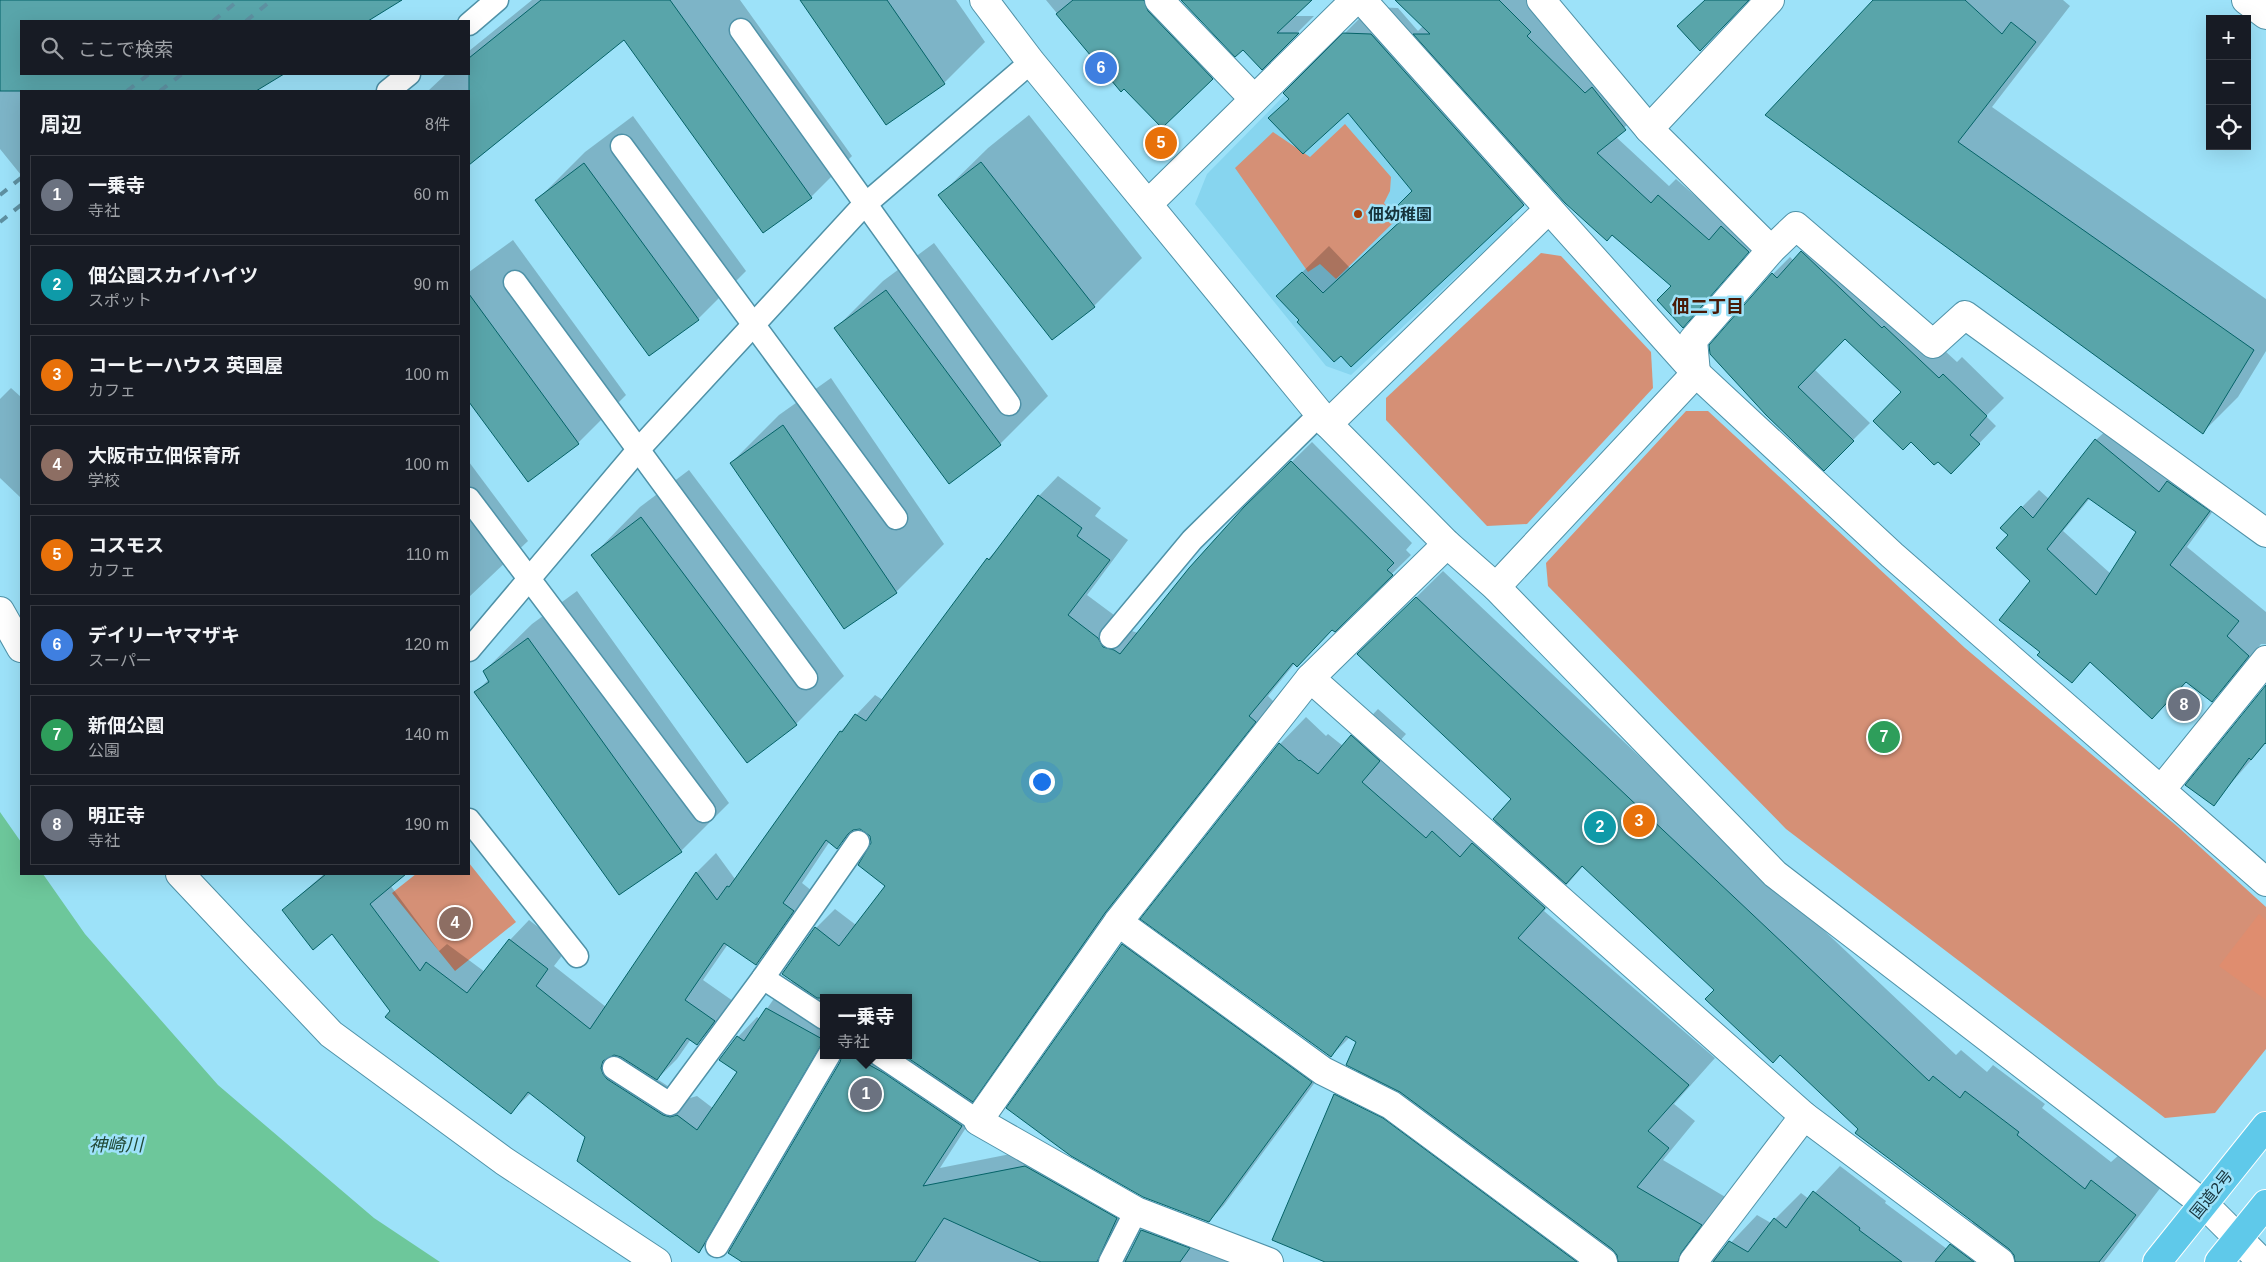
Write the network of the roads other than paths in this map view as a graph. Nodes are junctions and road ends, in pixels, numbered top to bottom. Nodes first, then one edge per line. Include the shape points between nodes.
1 (497, 0) edge
2 (984, 0) edge
3 (1159, 0) edge
4 (1355, 0) edge
5 (1362, 0) edge
6 (1541, 0) edge
7 (1770, 0) edge
8 (2246, 0) edge
9 (2266, 15) edge
10 (470, 23) edge
11 (740, 30) dead end
12 (1031, 62) junction
13 (408, 75) edge
14 (389, 90) edge
15 (1254, 99) junction
16 (1649, 129) junction
17 (622, 146) dead end
18 (866, 204) junction
19 (1148, 204) junction
20 (1549, 209) junction
21 (1771, 250) junction
22 (515, 282) dead end
23 (754, 325) junction
24 (1696, 373) junction
25 (1009, 404) dead end
26 (1324, 419) junction
27 (638, 450) junction
28 (470, 500) edge
29 (896, 518) dead end
30 (2266, 533) edge
31 (1447, 544) junction
32 (529, 578) junction
33 (1496, 588) junction
34 (0, 610) edge
35 (1111, 638) dead end
36 (20, 646) edge
37 (470, 649) edge
38 (2266, 660) edge
39 (806, 678) dead end
40 (1310, 678) junction
41 (2161, 790) junction
42 (704, 811) dead end
43 (470, 821) edge
44 (858, 842) dead end
45 (181, 875) edge
46 (2266, 882) edge
47 (1118, 922) junction
48 (577, 956) dead end
49 (763, 978) junction
50 (820, 1015) edge
51 (827, 1059) edge
52 (886, 1059) edge
53 (614, 1068) dead end
54 (1804, 1116) junction
55 (978, 1120) junction
56 (2266, 1126) edge
57 (2204, 1204) junction
58 (2266, 1204) edge
59 (1136, 1211) junction
60 (2237, 1239) junction
61 (717, 1246) dead end
62 (657, 1262) edge
63 (1110, 1262) edge
64 (1269, 1262) edge
65 (1603, 1262) edge
66 (1692, 1262) edge
67 (2000, 1262) edge
68 (2157, 1262) edge
69 (2219, 1262) edge
70 (2262, 1262) edge

1 - 10 lane
2 - 12 street
3 - 15 street
4 - 15 street
5 - 20 street
6 - 16 street
7 - 16 street
8 - 9 street
11 - 18 lane
12 - 18 lane
12 - 19 street
13 - 14 lane
15 - 19 street
16 - 21 street
17 - 23 lane
18 - 23 lane
18 - 25 lane
19 - 26 street
20 - 24 street
20 - 26 street
21 - 24 street via 1693,340
21 - 30 street via 1796,226 1933,344 1965,315
22 - 27 lane
23 - 27 lane
23 - 29 lane
24 - 33 street
24 - 41 street via 1892,555
26 - 31 street
26 - 35 lane via 1192,540
27 - 32 lane
27 - 39 lane
28 - 32 lane
31 - 33 street
31 - 40 street
32 - 37 lane
32 - 42 lane
33 - 57 street via 1775,874
34 - 36 street
38 - 41 street
40 - 47 street
40 - 54 street
41 - 46 street
43 - 48 lane
44 - 49 lane
45 - 62 street via 331,1034 504,1161
47 - 55 street
47 - 65 street via 1323,1071 1391,1105
49 - 50 lane
49 - 53 lane via 670,1104
51 - 61 lane
52 - 55 lane
54 - 66 street
54 - 67 street
55 - 59 street
56 - 57 highway, 国道2号
57 - 60 street
57 - 68 highway, 国道2号
58 - 60 highway
59 - 63 lane
59 - 64 street
60 - 69 highway
60 - 70 street

